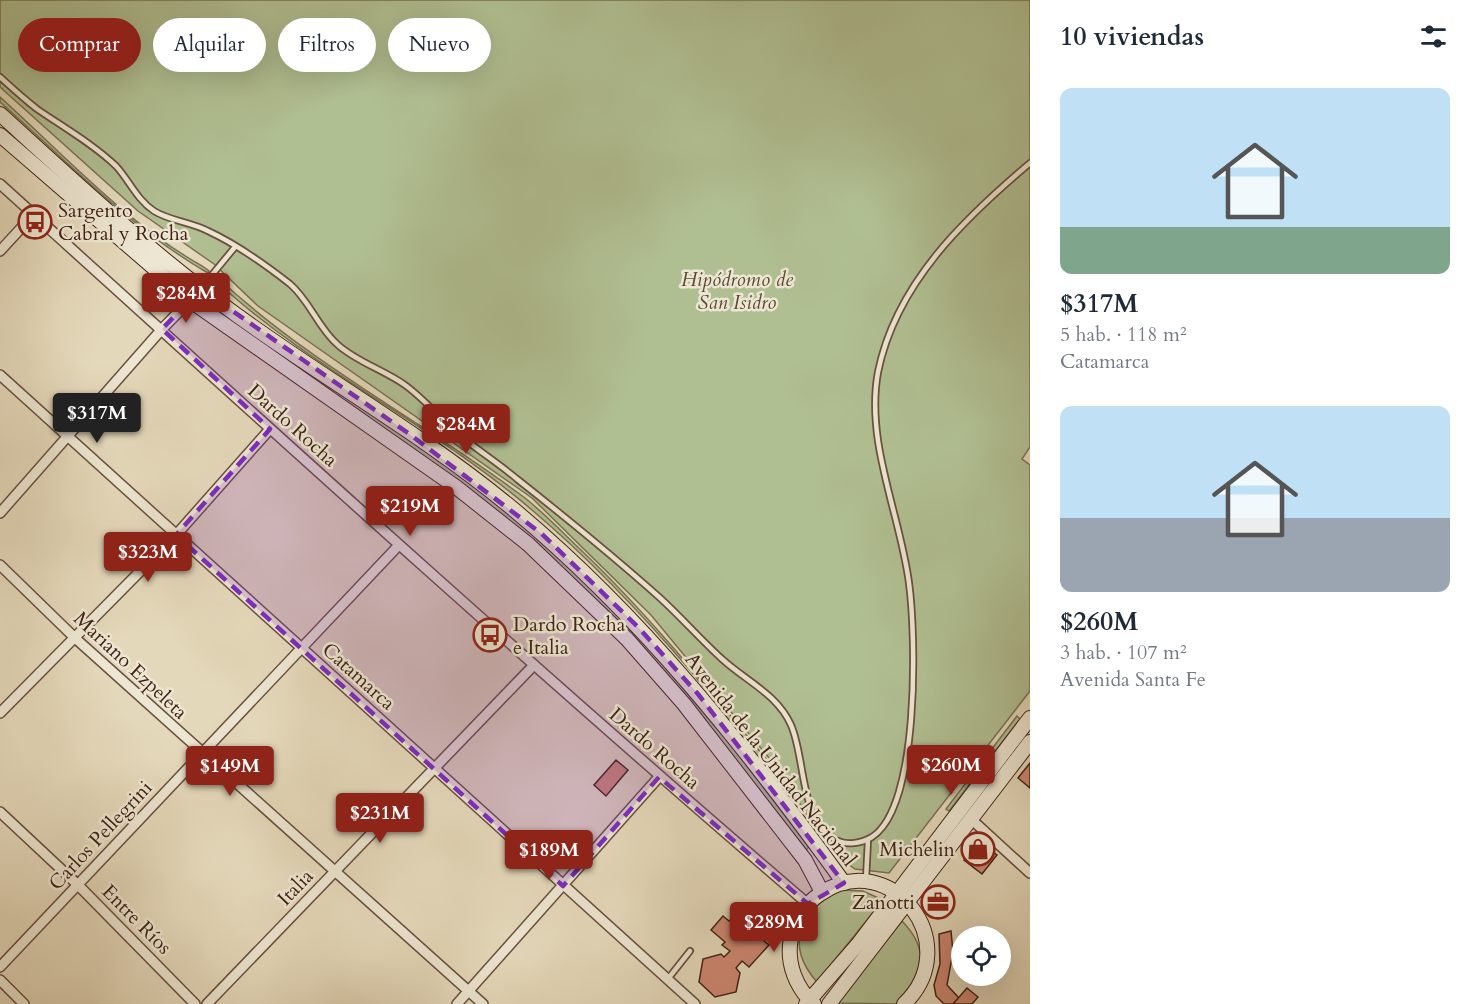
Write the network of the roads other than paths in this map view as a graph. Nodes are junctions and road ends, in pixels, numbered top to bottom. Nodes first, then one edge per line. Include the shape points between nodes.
1 (0, 77) edge
2 (0, 114) edge
3 (0, 135) edge
4 (1030, 163) edge
5 (0, 184) edge
6 (34, 214) junction
7 (235, 247) junction
8 (0, 251) edge
9 (201, 289) junction
10 (190, 300) junction
11 (162, 329) junction
12 (0, 375) edge
13 (270, 429) junction
14 (68, 436) junction
15 (0, 513) edge
16 (176, 535) junction
17 (399, 545) junction
18 (0, 564) edge
19 (75, 638) junction
20 (302, 649) junction
21 (534, 665) junction
22 (0, 713) edge
23 (1030, 718) edge
24 (1030, 742) edge
25 (1006, 750) junction
26 (202, 754) junction
27 (1017, 759) junction
28 (434, 769) junction
29 (659, 777) junction
30 (0, 812) edge
31 (971, 819) junction
32 (868, 840) junction
33 (334, 873) junction
34 (1030, 873) edge
35 (866, 882) junction
36 (844, 883) junction
37 (78, 885) junction
38 (563, 886) junction
39 (822, 892) junction
40 (903, 898) junction
41 (808, 904) junction
42 (690, 951) dead end
43 (0, 967) edge
44 (0, 980) edge
45 (668, 980) junction
46 (469, 992) junction
47 (911, 1002) edge
48 (810, 1003) edge
49 (24, 1004) edge
50 (195, 1004) edge
51 (207, 1004) edge
52 (457, 1004) edge
53 (483, 1004) edge
54 (695, 1004) edge
55 (829, 1004) edge

1 - 7 lane via 117,168 147,207 212,232
2 - 9 main road, Avenida de la Unidad Nacional
3 - 10 main road, Avenida de la Unidad Nacional
4 - 32 lane via 982,204 915,283 892,327 878,373 876,419 909,582 914,647 908,753 900,790 884,827
5 - 6 street, Dardo Rocha
6 - 8 street
6 - 11 street, Dardo Rocha
7 - 9 lane
7 - 32 lane via 292,286 341,348 403,384 454,431 638,579 725,662 779,705 799,747 810,806 819,823 831,838 846,844
9 - 10 street
9 - 36 main road, Avenida de la Unidad Nacional via 408,432 542,534 639,628 698,694
10 - 11 street
10 - 39 main road, Avenida de la Unidad Nacional via 456,487 545,561 627,639 684,704 794,845
11 - 13 street, Dardo Rocha
11 - 14 street
12 - 14 street, Catamarca
13 - 16 street
13 - 17 street, Dardo Rocha
14 - 15 street
14 - 16 street, Catamarca
16 - 19 street
16 - 20 street, Catamarca
17 - 20 street, Carlos Pellegrini
17 - 21 street, Dardo Rocha
18 - 19 street, Mariano Ezpeleta
19 - 22 street
19 - 26 street, Mariano Ezpeleta
20 - 26 street, Carlos Pellegrini
20 - 28 street, Catamarca
21 - 28 street, Italia
21 - 29 street, Dardo Rocha
23 - 25 main road
24 - 27 main road
25 - 27 main road
25 - 40 main road
26 - 33 street, Mariano Ezpeleta
26 - 37 street, Carlos Pellegrini
27 - 31 main road
28 - 33 street, Italia
28 - 38 street, Catamarca
29 - 38 street
29 - 41 street, Dardo Rocha
30 - 37 street, Entre Ríos
31 - 34 street
31 - 40 main road
32 - 35 lane
33 - 46 street, Mariano Ezpeleta
33 - 51 street, Italia
35 - 36 main road
35 - 40 main road
36 - 39 main road
37 - 43 street, Carlos Pellegrini
37 - 50 street, Entre Ríos
38 - 45 street, Catamarca
38 - 46 street
39 - 41 main road
40 - 47 main road via 919,916 928,950 924,975
40 - 48 main road
40 - 55 main road
41 - 48 main road via 793,930 790,960
42 - 45 lane
44 - 49 street
45 - 54 street, Catamarca
46 - 52 street
46 - 53 street, Mariano Ezpeleta

